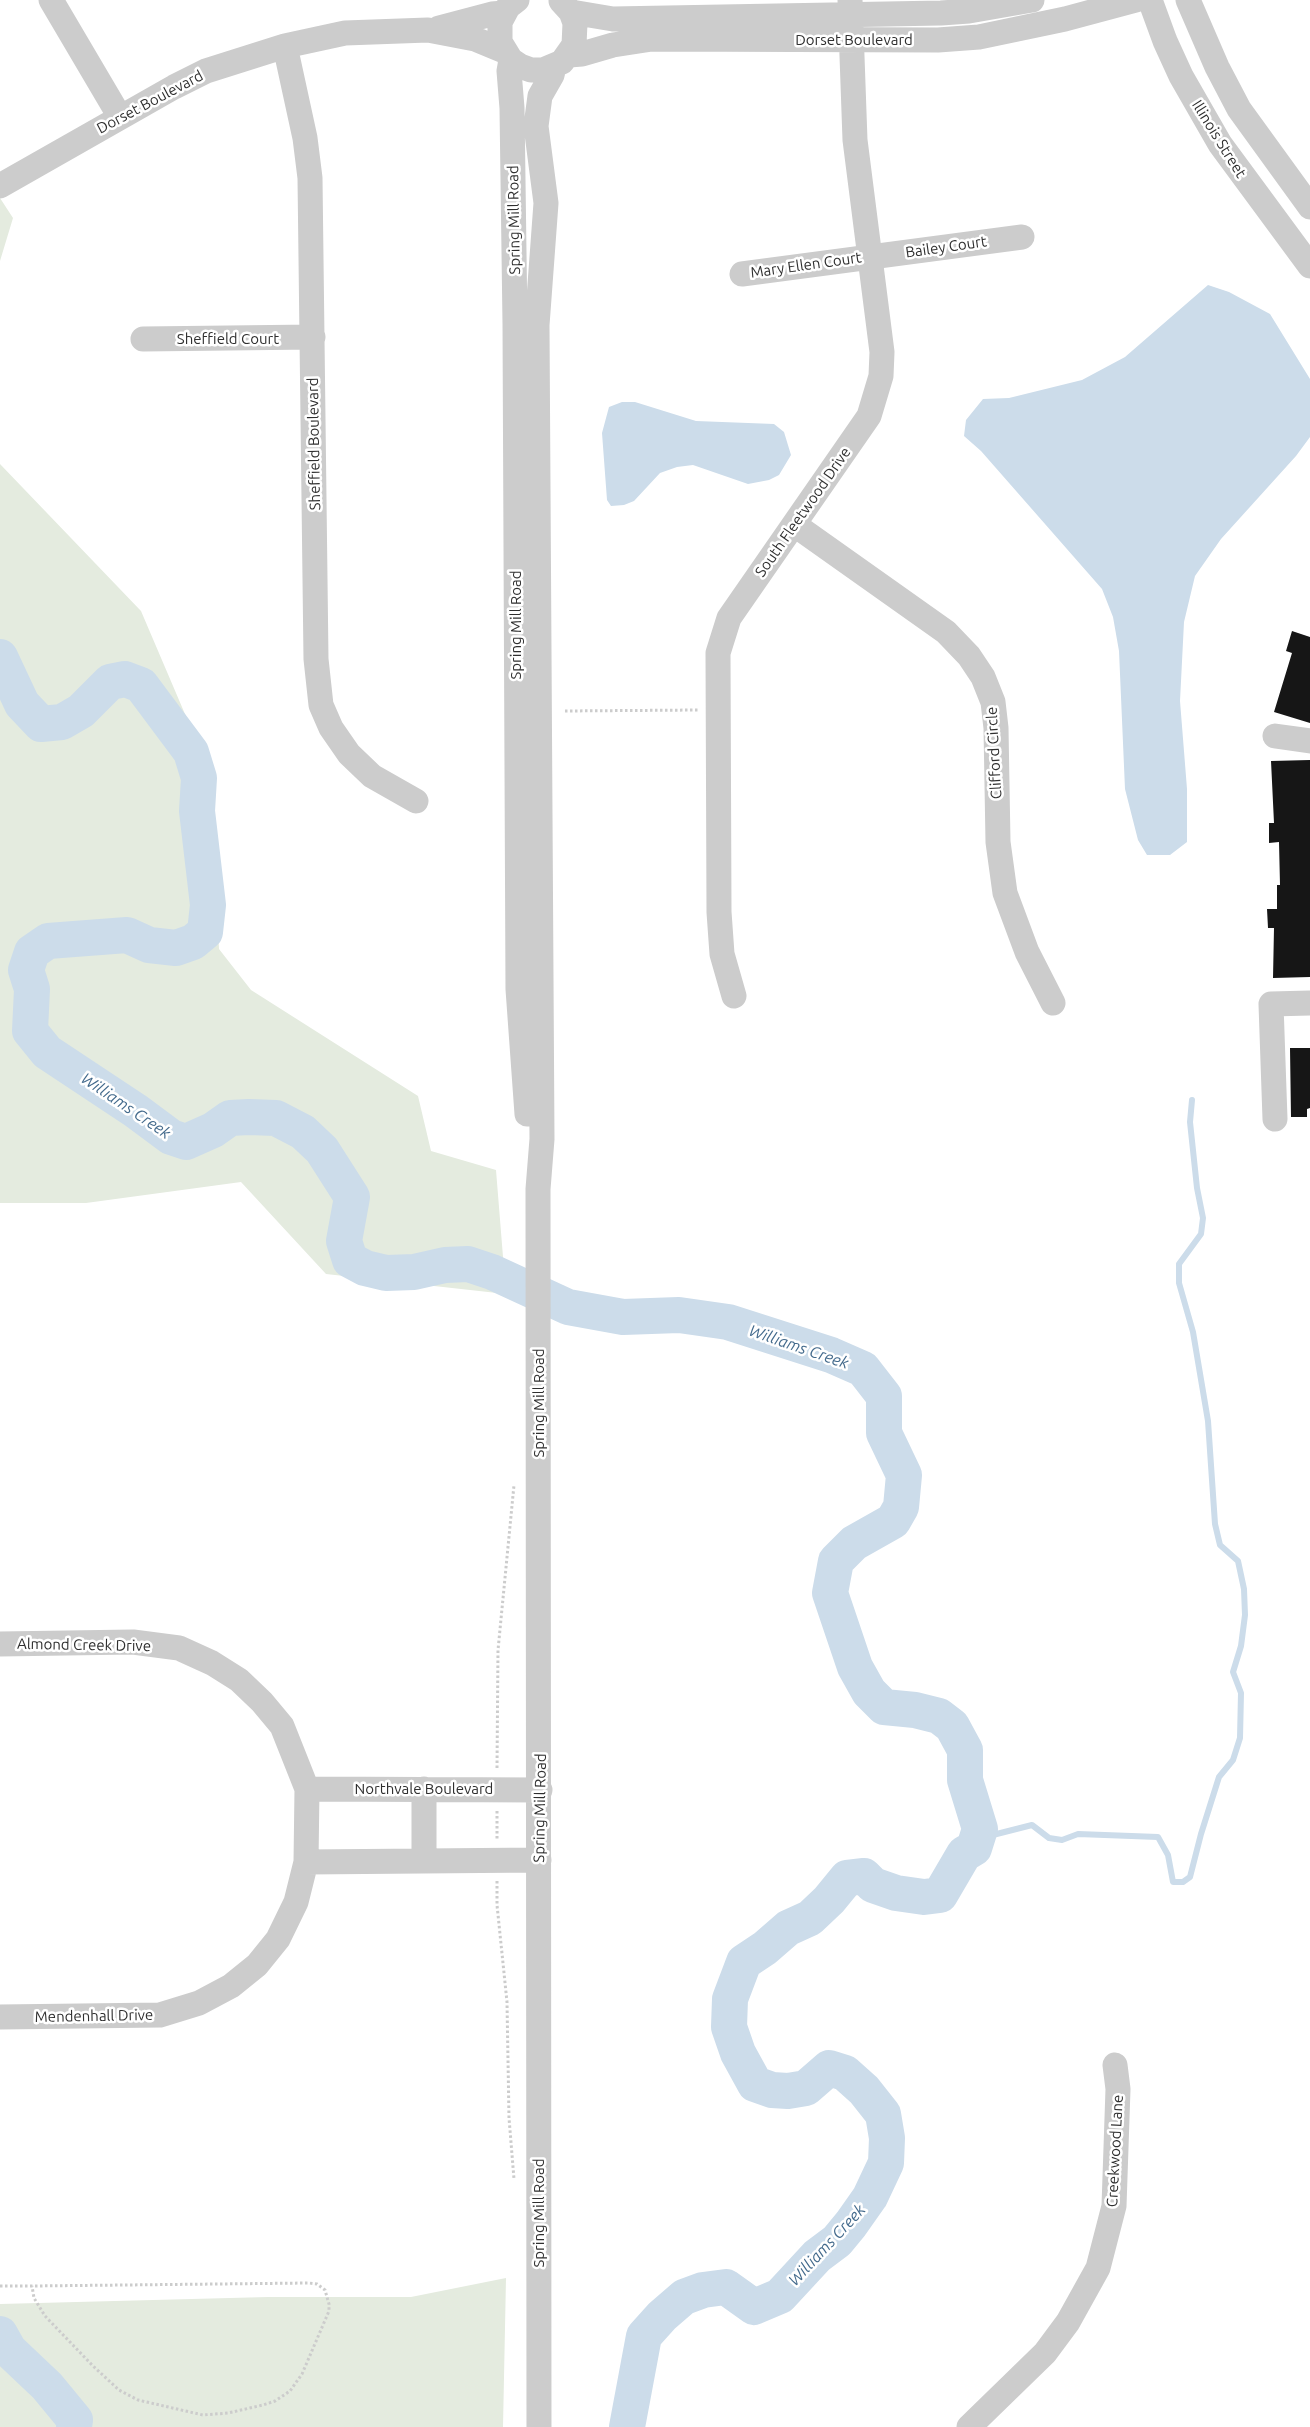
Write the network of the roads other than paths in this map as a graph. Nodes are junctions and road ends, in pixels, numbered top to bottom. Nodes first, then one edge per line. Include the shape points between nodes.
1 (51, 0) edge
2 (1032, 0) edge
3 (1136, 0) edge
4 (1150, 0) edge
5 (1188, 0) edge
6 (563, 3) edge
7 (512, 4) edge
8 (851, 20) edge
9 (428, 30) junction
10 (285, 46) junction
11 (508, 56) junction
12 (562, 61) junction
13 (120, 117) junction
14 (0, 186) edge
15 (1310, 207) edge
16 (1022, 238) dead end
17 (870, 256) junction
18 (1310, 266) edge
19 (742, 274) dead end
20 (313, 337) junction
21 (143, 339) dead end
22 (795, 524) junction
23 (1274, 736) dead end
24 (1310, 741) edge
25 (416, 801) dead end
26 (734, 996) dead end
27 (1053, 1003) dead end
28 (1310, 1003) edge
29 (1274, 1119) dead end
30 (538, 1189) junction
31 (0, 1644) edge
32 (307, 1789) junction
33 (424, 1789) junction
34 (540, 1790) junction
35 (539, 1860) junction
36 (424, 1861) junction
37 (306, 1862) junction
38 (0, 2017) edge
39 (1115, 2066) dead end
40 (540, 2427) edge
41 (969, 2427) edge

1 - 13 street
2 - 8 street, Dorset Boulevard via 960,11
3 - 8 street, Dorset Boulevard via 979,37 938,40
4 - 18 street, Illinois Street via 1165,41 1212,131
5 - 15 street via 1239,109
6 - 8 street, Dorset Boulevard via 613,19
6 - 12 street, Spring Mill Road via 576,34
7 - 9 street, Dorset Boulevard via 492,14
7 - 11 street, Spring Mill Road via 499,32
8 - 12 street, Dorset Boulevard via 652,39 613,45
8 - 17 street, South Fleetwood Drive via 855,140
9 - 10 street, Dorset Boulevard via 345,33
9 - 11 street, Dorset Boulevard via 475,39
10 - 13 street, Dorset Boulevard via 206,71
10 - 20 street, Sheffield Boulevard via 305,138 310,178
11 - 12 street, Dorset Boulevard via 531,70 543,70
11 - 30 street, Spring Mill Road via 515,334 518,988 528,1138
12 - 30 street, Spring Mill Road via 540,96 536,126 546,203 538,325 542,1129
13 - 14 street, Dorset Boulevard
16 - 17 street, Bailey Court
17 - 19 street, Mary Ellen Court
17 - 22 street, South Fleetwood Drive via 882,352 881,376 868,416
20 - 21 street, Sheffield Court
20 - 25 street, Sheffield Boulevard via 316,659 322,705 331,728 349,754 372,776
22 - 26 street, South Fleetwood Drive via 729,618 718,653 720,912 722,954
22 - 27 street, Clifford Circle via 946,632 969,656 983,677 993,702 996,728 998,842 1005,893 1028,952
23 - 24 street
28 - 29 street via 1271,1004
30 - 34 street, Spring Mill Road
31 - 32 street, Almond Creek Drive via 133,1642 179,1648 212,1663 239,1680 282,1726
32 - 33 street, Northvale Boulevard
32 - 37 street, Mendenhall Drive
33 - 34 street, Northvale Boulevard
33 - 36 street
34 - 35 street, Spring Mill Road
35 - 36 street
35 - 40 street, Spring Mill Road
36 - 37 street
37 - 38 street, Mendenhall Drive via 296,1902 278,1939 258,1965 231,1986 199,2003 160,2015
39 - 41 street, Creekwood Lane via 1118,2089 1115,2199 1098,2268 1068,2322 1045,2353

